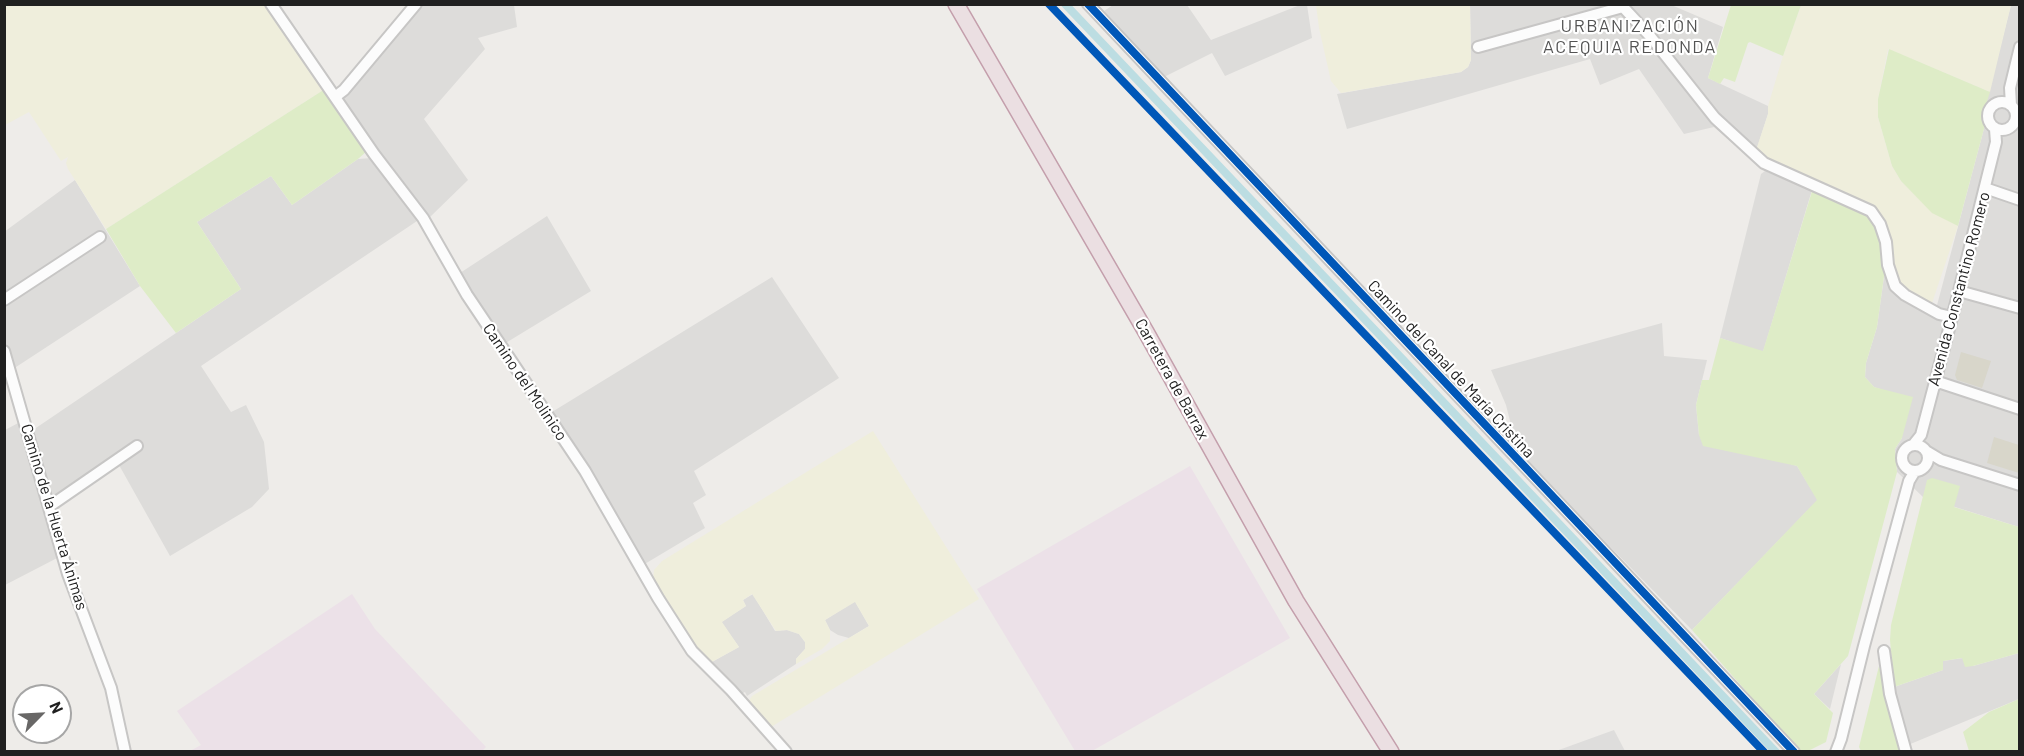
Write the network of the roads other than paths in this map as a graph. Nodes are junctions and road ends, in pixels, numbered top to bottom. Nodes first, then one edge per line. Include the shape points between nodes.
1 (271, 4) edge
2 (416, 4) edge
3 (956, 4) edge
4 (1088, 4) edge
5 (1478, 47) dead end
6 (2019, 47) edge
7 (334, 97) junction
8 (2006, 103) junction
9 (2018, 122) edge
10 (2000, 130) junction
11 (1985, 188) junction
12 (2019, 200) edge
13 (100, 237) dead end
14 (1959, 291) junction
15 (4, 300) edge
16 (2019, 308) edge
17 (1952, 317) junction
18 (4, 351) edge
19 (1935, 381) junction
20 (2019, 409) edge
21 (137, 446) dead end
22 (1921, 448) junction
23 (1941, 460) junction
24 (1926, 465) junction
25 (1911, 472) junction
26 (2019, 485) edge
27 (50, 506) junction
28 (1884, 651) dead end
29 (1841, 739) junction
30 (125, 752) edge
31 (786, 752) edge
32 (1391, 752) edge
33 (1794, 752) edge
34 (1836, 752) edge
35 (1841, 752) edge
36 (1906, 752) edge

1 - 7 street, Camino del Molinico
2 - 7 street
3 - 32 highway, Carretera de Barrax via 1296,601
4 - 33 street, Camino del Canal de María Cristina
5 - 17 street via 1623,7 1715,118 1764,163 1871,211 1886,242 1895,286 1913,300
6 - 8 street
7 - 31 street, Camino del Molinico via 423,218 467,295 585,471 692,651
8 - 9 street via 2016,112
8 - 10 street via 1992,105 1988,113 1989,122
9 - 10 street
10 - 11 street, Avenida Constantino Romero
11 - 12 street
11 - 14 street, Avenida Constantino Romero
13 - 15 street
14 - 16 street
14 - 17 street, Avenida Constantino Romero
17 - 19 street, Avenida Constantino Romero
18 - 27 street, Camino de la Huerta Ánimas
19 - 20 street
19 - 22 street, Avenida Constantino Romero
21 - 27 street
22 - 23 street
22 - 24 street via 1928,457
22 - 25 street via 1908,446 1903,453 1903,462
23 - 24 street
23 - 26 street
24 - 25 street
25 - 29 street
27 - 30 street, Camino de la Huerta Ánimas via 68,574 111,688
28 - 36 street via 1890,694
29 - 34 street
29 - 35 street

